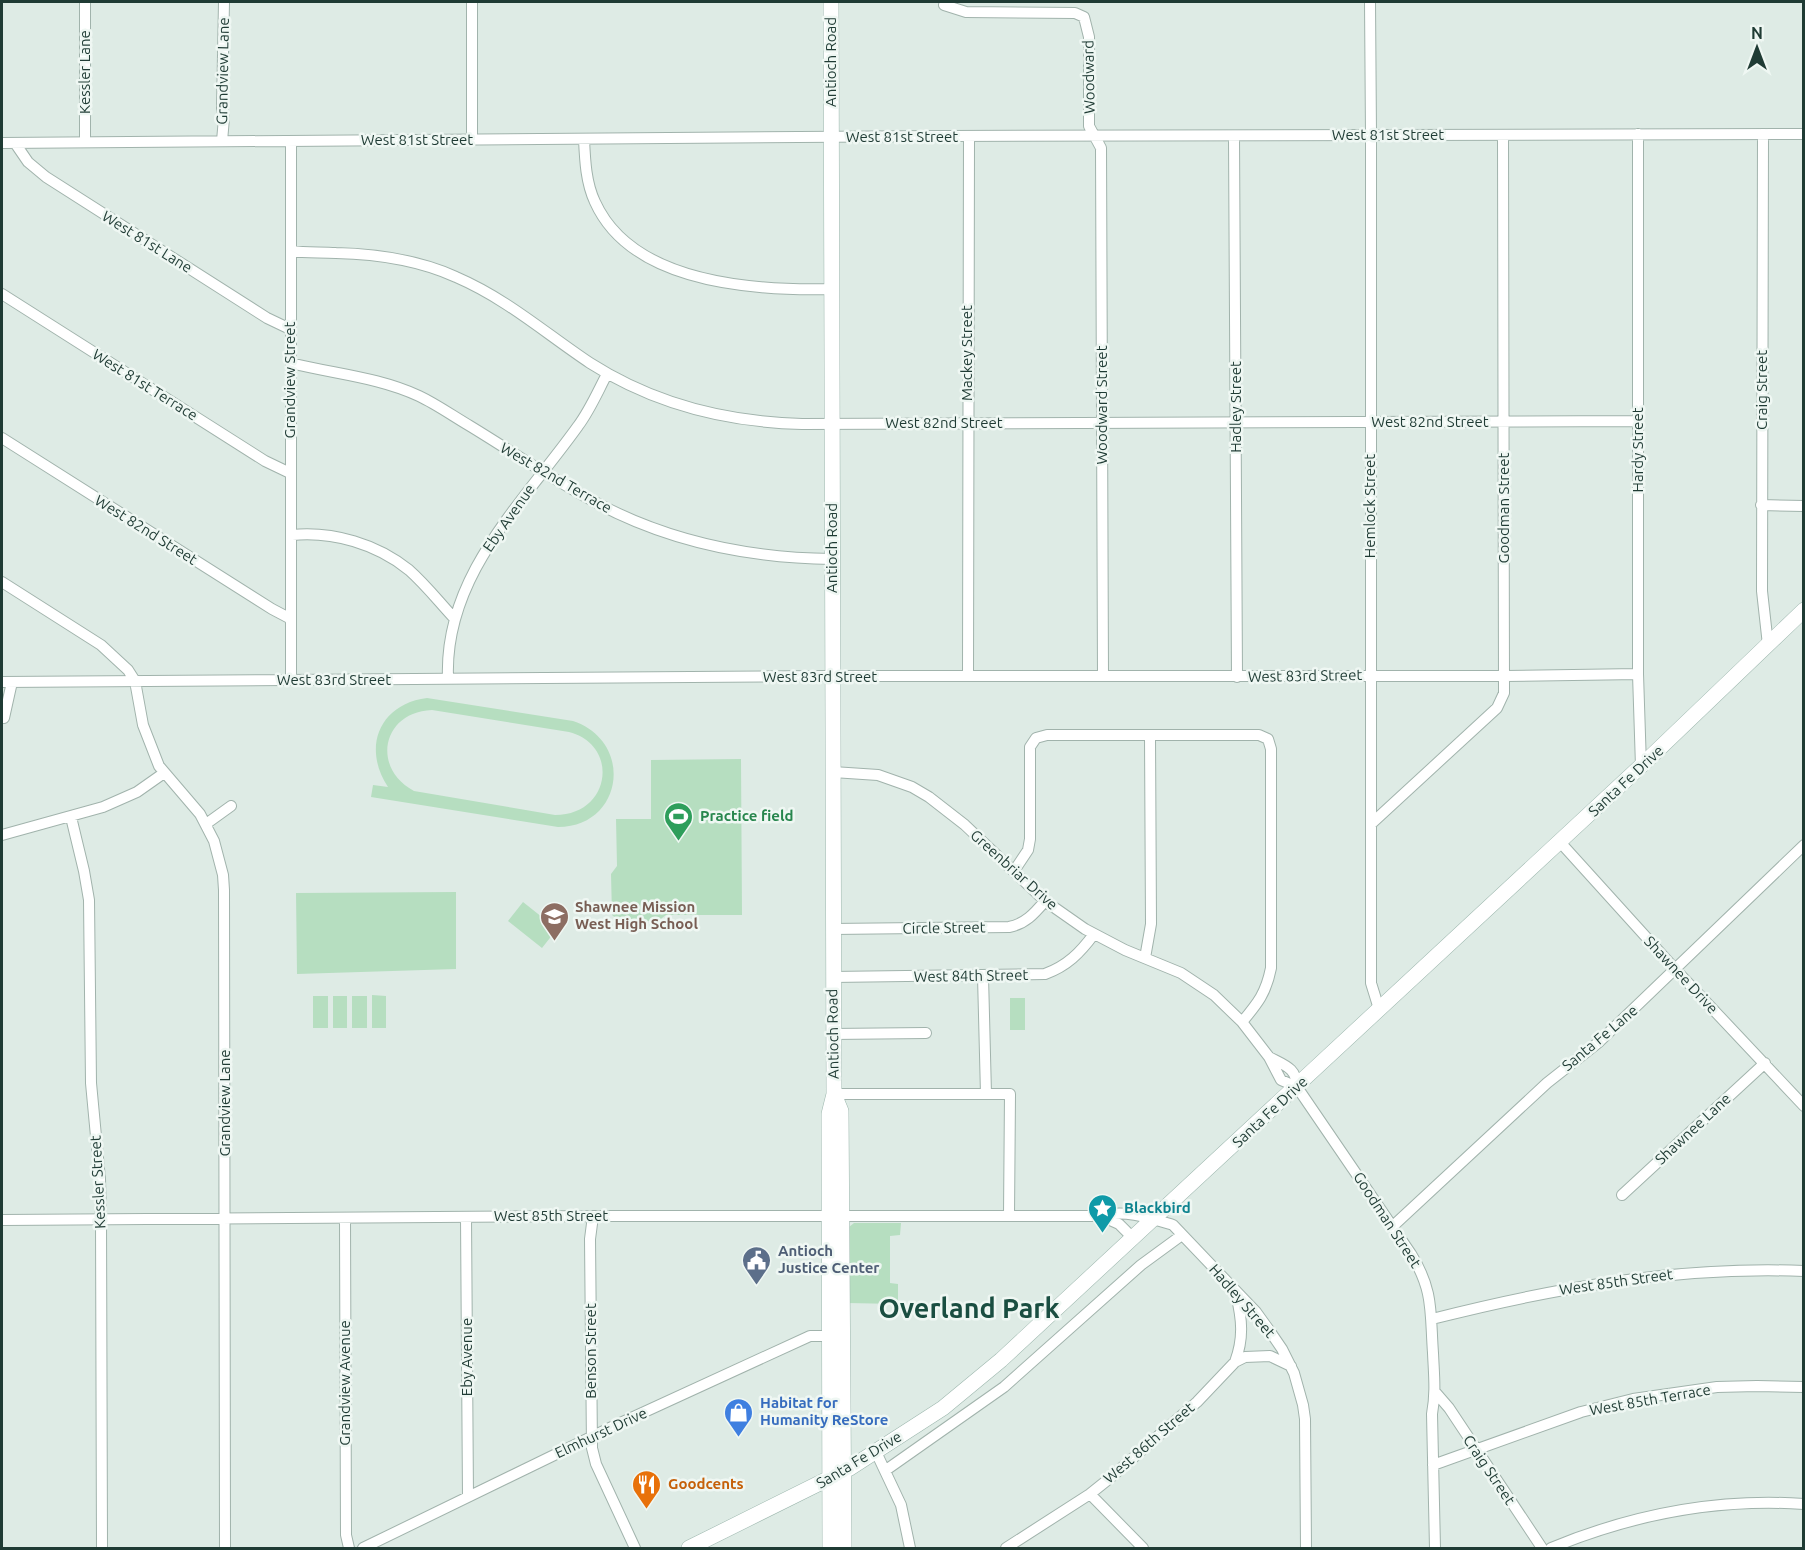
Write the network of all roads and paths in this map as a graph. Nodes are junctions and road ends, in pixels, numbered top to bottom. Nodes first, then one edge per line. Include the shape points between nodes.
1 (85, 2) edge
2 (224, 2) edge
3 (472, 2) edge
4 (831, 2) edge
5 (1370, 2) edge
6 (944, 5) dead end
7 (1638, 134) junction
8 (1763, 134) junction
9 (1803, 134) edge
10 (1371, 135) junction
11 (1503, 135) junction
12 (1095, 136) junction
13 (831, 137) junction
14 (1234, 137) junction
15 (969, 138) junction
16 (584, 139) junction
17 (472, 140) junction
18 (222, 141) junction
19 (291, 141) junction
20 (15, 142) junction
21 (85, 142) junction
22 (2, 143) edge
23 (291, 251) junction
24 (833, 289) junction
25 (2, 294) edge
26 (290, 329) junction
27 (291, 363) junction
28 (607, 374) junction
29 (1504, 421) junction
30 (1638, 421) junction
31 (1102, 422) junction
32 (1370, 422) junction
33 (967, 423) junction
34 (1236, 423) junction
35 (832, 424) junction
36 (2, 438) edge
37 (543, 471) junction
38 (290, 473) junction
39 (1761, 505) junction
40 (1803, 506) edge
41 (292, 535) junction
42 (832, 559) junction
43 (2, 582) edge
44 (1803, 610) edge
45 (454, 618) junction
46 (291, 619) junction
47 (1768, 645) junction
48 (1638, 674) junction
49 (1103, 675) junction
50 (1371, 675) junction
51 (832, 676) junction
52 (968, 676) junction
53 (1505, 676) junction
54 (1237, 677) junction
55 (448, 678) junction
56 (291, 680) junction
57 (135, 681) junction
58 (7, 682) edge
59 (4, 718) dead end
60 (1150, 736) junction
61 (1641, 766) junction
62 (833, 772) junction
63 (164, 773) junction
64 (231, 806) dead end
65 (71, 817) junction
66 (206, 824) junction
67 (1371, 824) junction
68 (2, 835) edge
69 (1560, 842) junction
70 (1803, 845) edge
71 (1014, 871) junction
72 (1045, 901) junction
73 (832, 929) junction
74 (1094, 934) junction
75 (1146, 958) junction
76 (1675, 969) junction
77 (983, 976) junction
78 (832, 977) junction
79 (1379, 1009) junction
80 (1242, 1022) junction
81 (926, 1032) dead end
82 (832, 1034) junction
83 (1765, 1064) junction
84 (1297, 1087) junction
85 (834, 1094) junction
86 (986, 1094) junction
87 (1803, 1106) edge
88 (1622, 1194) dead end
89 (1009, 1215) junction
90 (593, 1216) junction
91 (836, 1216) junction
92 (1101, 1216) junction
93 (466, 1217) junction
94 (345, 1218) junction
95 (1154, 1219) junction
96 (2, 1220) edge
97 (101, 1220) junction
98 (223, 1220) junction
99 (1393, 1226) junction
100 (1182, 1235) junction
101 (1133, 1238) junction
102 (1803, 1271) edge
103 (1236, 1294) junction
104 (1432, 1319) junction
105 (836, 1336) junction
106 (1235, 1362) junction
107 (1291, 1366) junction
108 (1803, 1387) edge
109 (1436, 1393) junction
110 (593, 1437) junction
111 (1476, 1450) junction
112 (876, 1452) junction
113 (1433, 1465) junction
114 (886, 1470) junction
115 (836, 1476) junction
116 (1090, 1494) junction
117 (468, 1497) junction
118 (1803, 1504) edge
119 (102, 1548) edge
120 (225, 1548) edge
121 (349, 1548) edge
122 (363, 1548) edge
123 (635, 1548) edge
124 (689, 1548) edge
125 (830, 1548) edge
126 (844, 1548) edge
127 (910, 1548) edge
128 (1006, 1548) edge
129 (1143, 1548) edge
130 (1306, 1548) edge
131 (1435, 1548) edge
132 (1542, 1548) edge
133 (1551, 1548) edge

1 - 21 street, Kessler Lane
2 - 18 street, Grandview Lane
3 - 17 street
4 - 13 main road, Antioch Road
5 - 10 street, Hemlock Street
6 - 12 street, Woodward via 966,12 1075,13 1084,17 1089,37 1089,126
7 - 8 street, West 81st Street
7 - 11 street, West 81st Street
7 - 30 street, Hardy Street
8 - 9 street, West 81st Street
8 - 39 street, Craig Street
10 - 11 street, West 81st Street
10 - 14 street, West 81st Street
10 - 32 street, Hemlock Street
11 - 29 street, Goodman Street
12 - 14 street, West 81st Street
12 - 15 street, West 81st Street
12 - 31 street, Woodward Street via 1101,148
13 - 15 street, West 81st Street
13 - 16 street, West 81st Street
13 - 24 main road, Antioch Road
14 - 34 street, Hadley Street
15 - 33 street, Mackey Street
16 - 17 street, West 81st Street
16 - 24 street via 588,184 595,202 614,231 640,253 670,267 715,280 773,289
17 - 19 street, West 81st Street
18 - 19 street, West 81st Street
18 - 21 street, West 81st Street
19 - 23 street, Grandview Street
20 - 21 street, West 81st Street
20 - 22 street, West 81st Street
20 - 26 street, West 81st Lane via 28,162 46,177
23 - 26 street, Grandview Street
23 - 28 street, West 82nd Street via 395,258 454,276 513,307
24 - 35 main road, Antioch Road
25 - 38 street, West 81st Terrace via 265,461
26 - 27 street, Grandview Street
27 - 37 street, West 82nd Terrace via 370,379 421,397
27 - 38 street, Grandview Street
28 - 35 street, West 82nd Street via 668,401 740,419
28 - 37 street, Eby Avenue via 580,424
29 - 30 street, West 82nd Street
29 - 32 street, West 82nd Street
29 - 53 street, Goodman Street
30 - 48 street, Hardy Street
31 - 33 street, West 82nd Street
31 - 34 street, West 82nd Street
31 - 49 street, Woodward Street
32 - 34 street, West 82nd Street
32 - 50 street, Hemlock Street
33 - 35 street, West 82nd Street
33 - 52 street, Mackey Street
34 - 54 street, Hadley Street
35 - 42 main road, Antioch Road
36 - 46 street, West 82nd Street
37 - 42 street, West 82nd Terrace via 593,501 659,531 735,551
37 - 45 street, Eby Avenue via 483,555
38 - 41 street, Grandview Street
39 - 40 street
39 - 47 street, Craig Street via 1762,591
41 - 45 street via 338,537 377,550 409,570
41 - 46 street, Grandview Street
42 - 51 main road, Antioch Road
43 - 57 street via 101,645
44 - 47 main road, Santa Fe Drive
45 - 55 street, Eby Avenue
46 - 56 street
47 - 61 main road, Santa Fe Drive
48 - 53 street, West 83rd Street
48 - 61 street, Hardy Street
49 - 52 street, West 83rd Street
49 - 54 street, West 83rd Street
50 - 53 street, West 83rd Street
50 - 54 street, West 83rd Street
50 - 67 street, Hemlock Street
51 - 52 street, West 83rd Street
51 - 55 street, West 83rd Street
51 - 62 main road, Antioch Road
53 - 67 street, Goodman Street via 1504,693 1497,708
55 - 56 street, West 83rd Street
56 - 57 street, West 83rd Street
57 - 58 street, West 83rd Street
57 - 63 street, Grandview Lane via 143,725
58 - 59 street
60 - 71 street via 1036,738 1030,747 1030,838 1028,850
60 - 75 street via 1151,924
60 - 80 street via 1259,735 1268,739 1271,968 1262,997
61 - 69 main road, Santa Fe Drive
62 - 71 street, Greenbriar Drive via 878,775 912,787 965,825
62 - 73 main road, Antioch Road
63 - 65 street via 120,801
63 - 66 street, Grandview Lane
64 - 66 street
65 - 68 street
65 - 97 street, Kessler Street via 89,900 91,1083
66 - 98 street, Grandview Lane via 218,852 224,890
67 - 79 street, Hemlock Street via 1371,983
69 - 76 street, Shawnee Drive
69 - 79 main road, Santa Fe Drive
70 - 76 street, Santa Fe Lane
71 - 72 street, Greenbriar Drive
72 - 73 street, Circle Street via 1019,926
72 - 74 street, Greenbriar Drive
73 - 78 main road, Antioch Road
74 - 75 street, Greenbriar Drive
74 - 77 street, West 84th Street via 1072,961 1059,969 1030,976
75 - 80 street, Greenbriar Drive via 1194,980
76 - 83 street, Shawnee Drive
76 - 99 street, Santa Fe Lane
77 - 78 street, West 84th Street
77 - 86 street
78 - 82 main road, Antioch Road
79 - 84 main road, Santa Fe Drive
80 - 84 street, Greenbriar Drive via 1269,1057 1292,1070
81 - 82 street
82 - 85 main road, Antioch Road
83 - 87 street, Shawnee Drive
83 - 88 street, Shawnee Lane
84 - 95 main road, Santa Fe Drive
84 - 99 street, Goodman Street
85 - 86 street
85 - 91 main road, Antioch Road via 829,1114
86 - 89 street via 1010,1094
89 - 91 street, West 85th Street
89 - 92 street, West 85th Street
90 - 91 street, West 85th Street
90 - 93 street, West 85th Street
90 - 110 street, Benson Street
91 - 105 main road, Antioch Road
92 - 95 street, West 85th Street via 1111,1213
92 - 101 street via 1119,1224
93 - 94 street, West 85th Street
93 - 117 street, Eby Avenue
94 - 98 street, West 85th Street
94 - 121 street, Grandview Avenue
95 - 100 street, Hadley Street via 1173,1225
95 - 101 main road, Santa Fe Drive
96 - 97 street, West 85th Street
97 - 98 street, West 85th Street
97 - 119 street, Kessler Street
98 - 120 street, Grandview Lane
99 - 104 street, Goodman Street via 1425,1279
100 - 103 street, Hadley Street
100 - 114 street via 1141,1265 1004,1388
101 - 112 main road, Santa Fe Drive via 1001,1360 943,1408
102 - 104 street, West 85th Street via 1720,1272 1603,1282
103 - 106 street via 1242,1334
103 - 107 street, Hadley Street via 1256,1312
104 - 109 street, Goodman Street
105 - 110 street, Elmhurst Drive via 810,1336
105 - 115 main road, Antioch Road
106 - 107 street via 1245,1357 1270,1356
106 - 116 street, West 86th Street via 1189,1409
107 - 130 street, Hadley Street via 1305,1419
108 - 111 street, West 85th Terrace via 1717,1387 1633,1399 1571,1415
109 - 111 street, Craig Street
109 - 113 street, Goodman Street via 1432,1414
110 - 117 street, Elmhurst Drive
110 - 123 street, Benson Street via 596,1464
111 - 113 street, West 85th Terrace
111 - 132 street, Craig Street
112 - 114 street
112 - 115 main road, Santa Fe Drive
113 - 131 street, Goodman Street
114 - 127 street via 901,1505
115 - 124 main road, Santa Fe Drive
115 - 125 main road, Antioch Road
115 - 126 main road, Antioch Road
116 - 128 street, West 86th Street
116 - 129 street
117 - 122 street, Elmhurst Drive
118 - 133 street via 1748,1503 1678,1510 1614,1525

